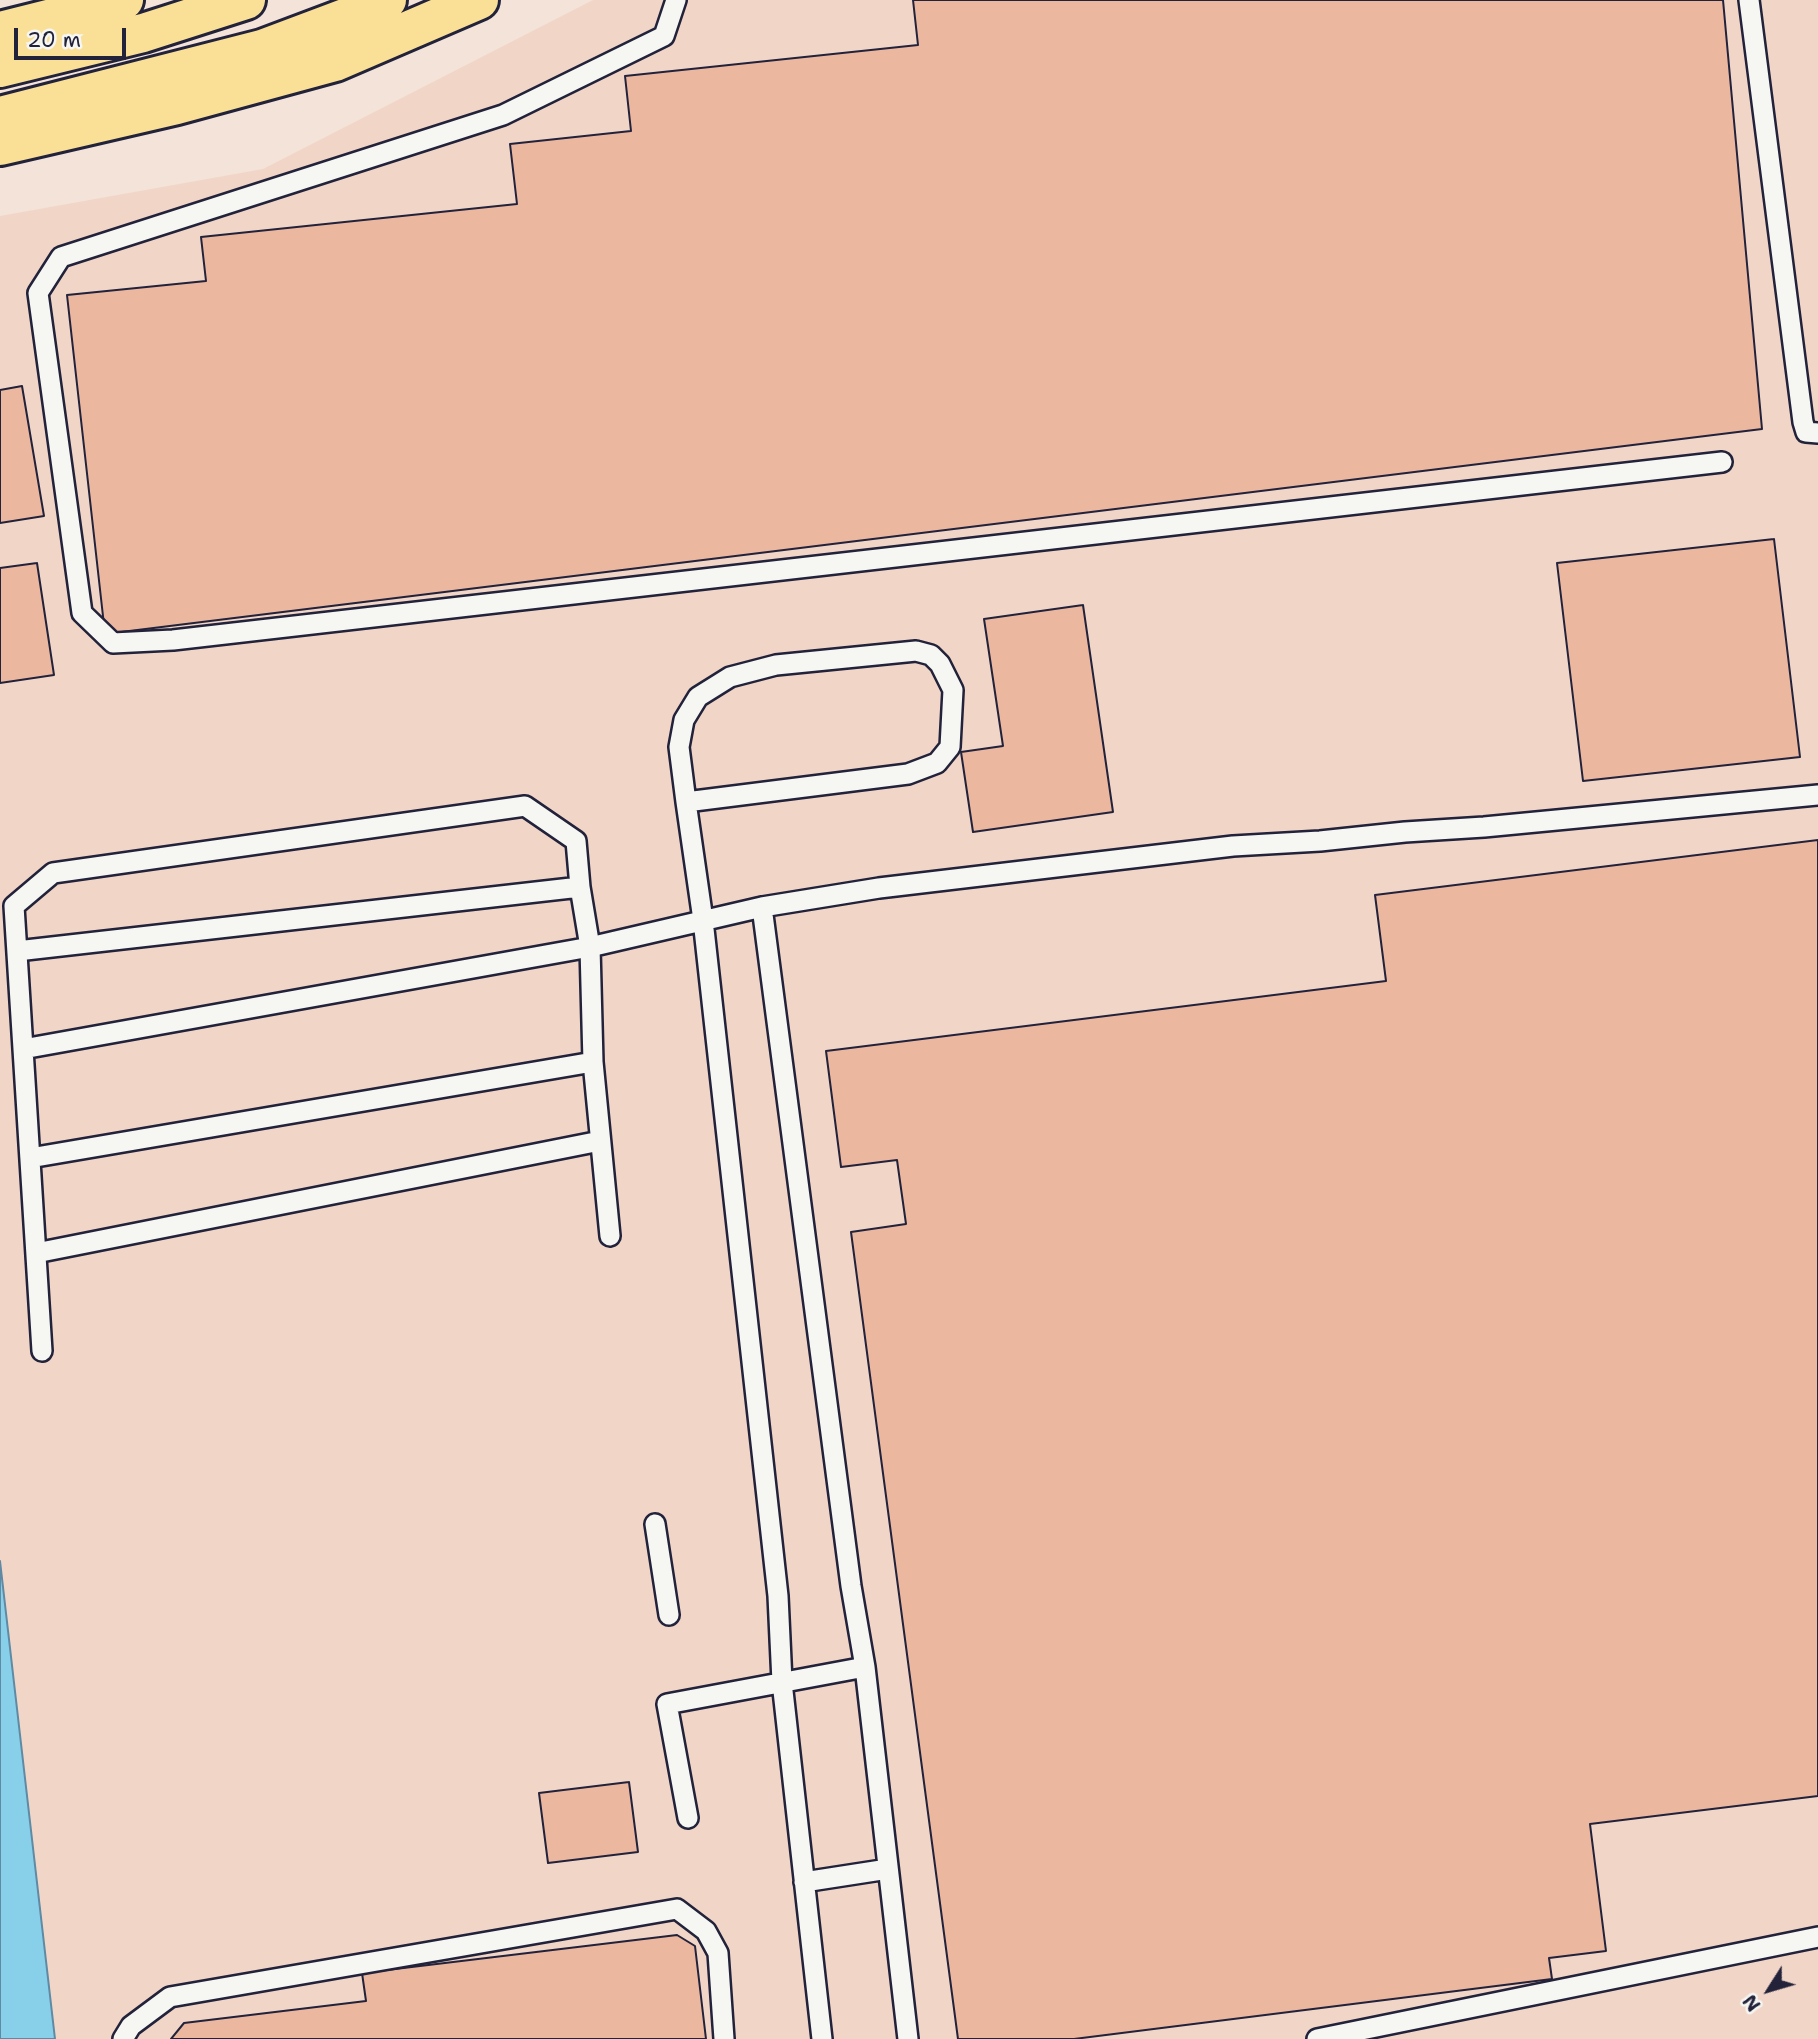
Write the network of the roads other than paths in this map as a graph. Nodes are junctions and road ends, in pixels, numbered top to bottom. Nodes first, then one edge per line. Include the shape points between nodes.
1 (124, 0) edge
2 (246, 0) edge
3 (387, 0) edge
4 (479, 0) edge
5 (676, 0) edge
6 (1749, 0) edge
7 (0, 32) edge
8 (0, 68) edge
9 (0, 116) edge
10 (0, 146) edge
11 (1818, 433) edge
12 (1722, 462) dead end
13 (1818, 795) edge
14 (687, 802) junction
15 (580, 887) junction
16 (762, 907) junction
17 (704, 920) junction
18 (590, 947) junction
19 (17, 951) junction
20 (23, 1049) junction
21 (593, 1062) junction
22 (600, 1141) junction
23 (30, 1158) junction
24 (610, 1236) dead end
25 (36, 1253) junction
26 (42, 1351) dead end
27 (654, 1524) dead end
28 (669, 1615) dead end
29 (865, 1667) junction
30 (782, 1682) junction
31 (688, 1818) dead end
32 (888, 1869) junction
33 (804, 1882) junction
34 (1818, 1937) edge
35 (123, 2039) edge
36 (724, 2039) edge
37 (822, 2039) edge
38 (908, 2039) edge
39 (1317, 2039) edge

1 - 7 highway
2 - 8 highway via 143,33
3 - 9 highway via 262,49
4 - 10 highway via 335,62
5 - 12 lane via 664,36 503,115 61,257 38,293 82,613 113,643 173,640
6 - 11 lane via 1802,422 1806,432
13 - 16 lane via 1484,828 1233,846 879,888
14 - 14 lane via 679,747 684,720 698,697 730,677 776,665 916,651 931,655 940,664 953,690 950,747 937,763 908,774
14 - 17 lane
15 - 18 lane
15 - 19 lane
15 - 19 lane via 576,841 526,806 53,873 14,906
16 - 17 lane
16 - 29 lane
17 - 18 lane
17 - 30 lane via 776,1582
18 - 20 lane
18 - 21 lane
19 - 20 lane
20 - 23 lane
21 - 22 lane
21 - 23 lane
22 - 24 lane
22 - 25 lane
23 - 25 lane
25 - 26 lane
27 - 28 lane
29 - 30 lane
29 - 32 lane
30 - 31 lane via 667,1704
30 - 33 lane
32 - 33 lane
32 - 38 lane
33 - 37 lane
34 - 39 lane
35 - 36 lane via 131,2026 170,1997 677,1909 706,1931 718,1953

